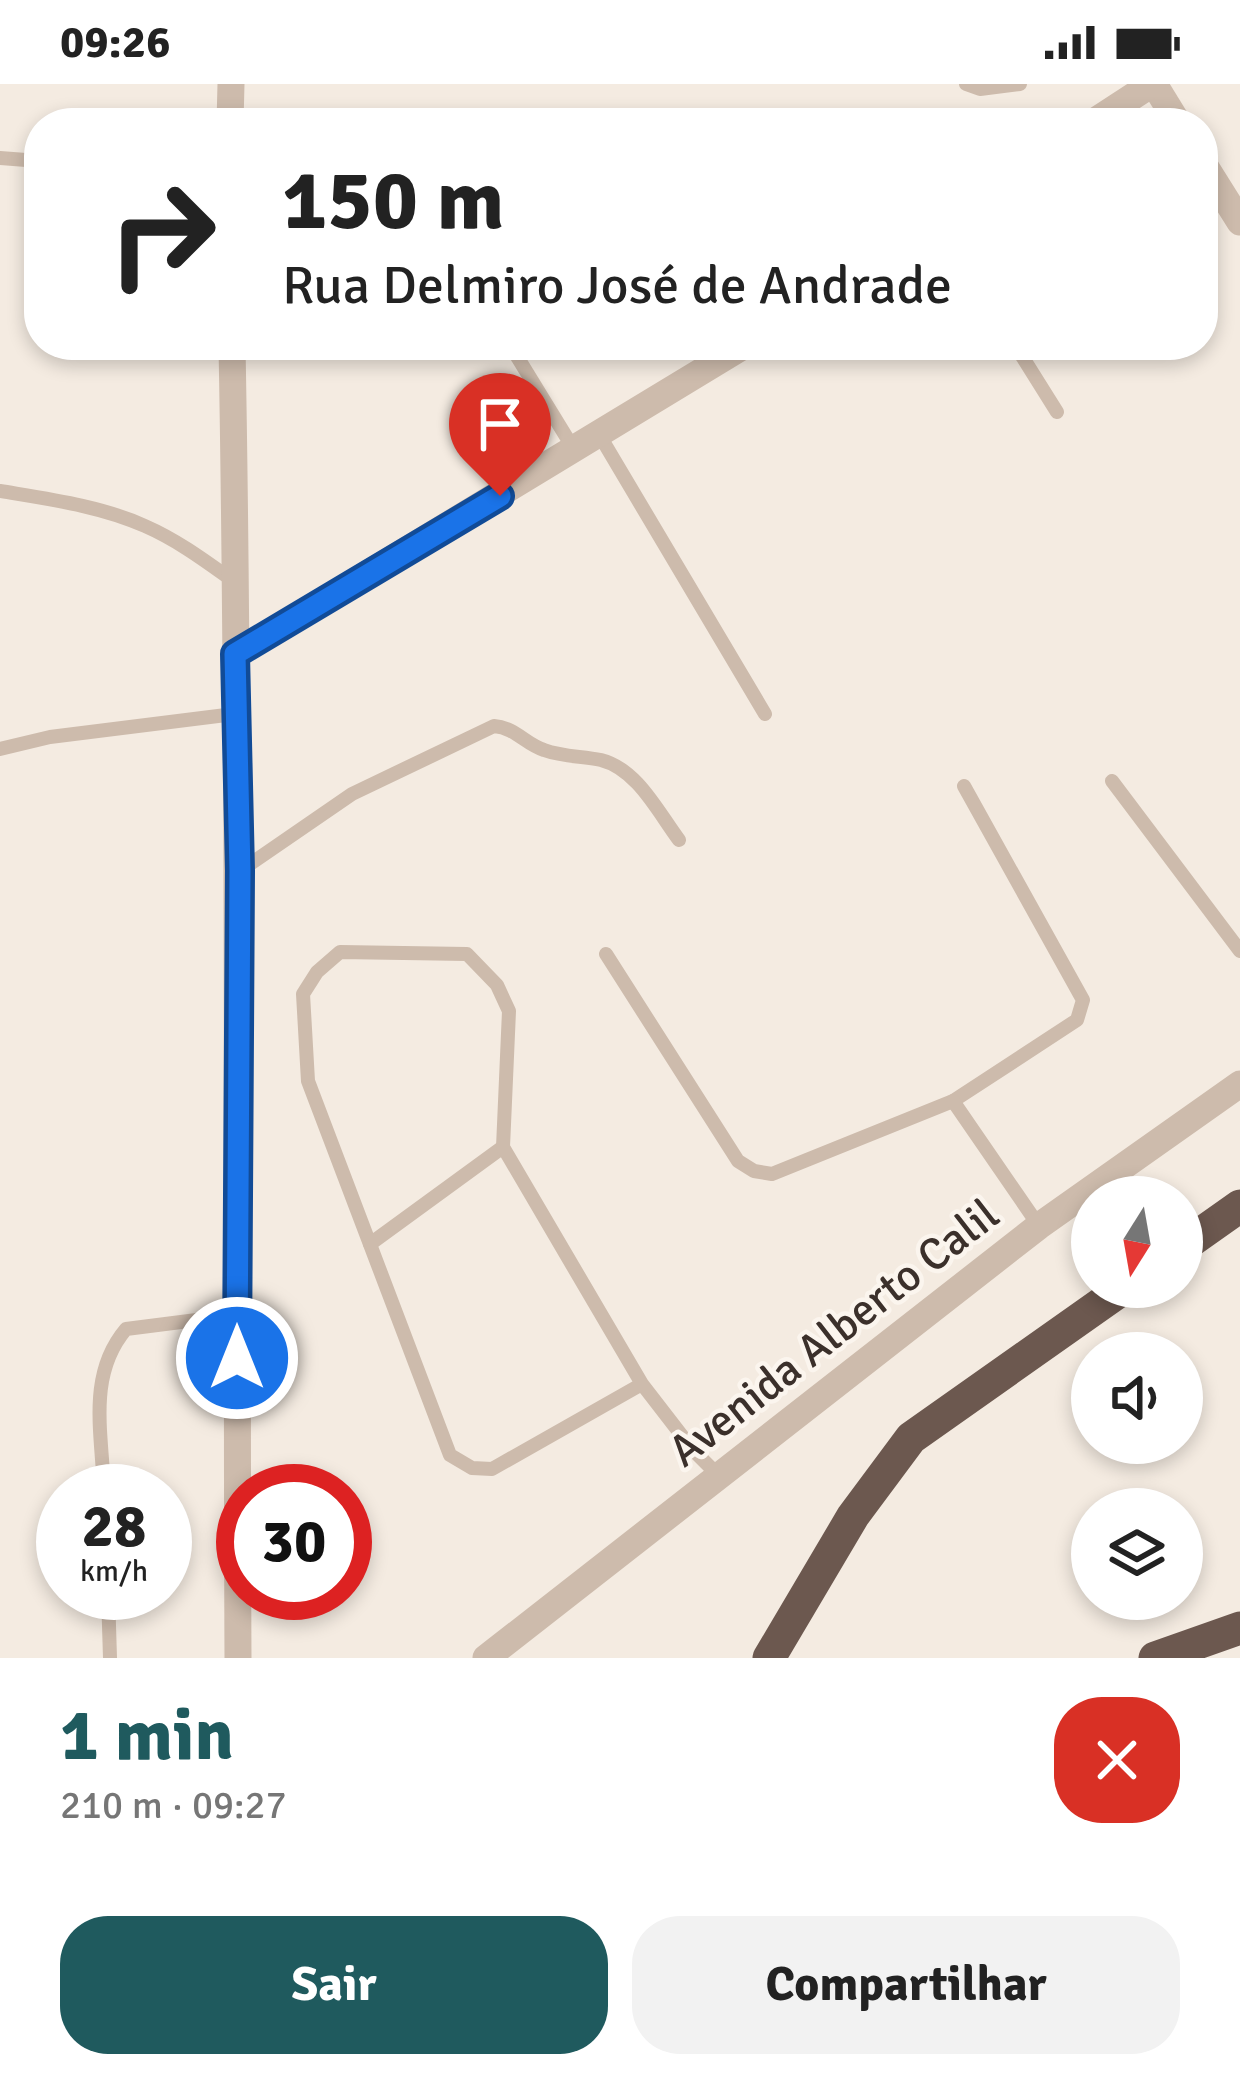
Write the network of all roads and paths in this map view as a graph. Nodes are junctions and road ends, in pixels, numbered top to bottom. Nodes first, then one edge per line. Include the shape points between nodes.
1 (966, 84) edge
2 (1020, 84) edge
3 (1153, 84) edge
4 (1115, 108) edge
5 (1218, 187) edge
6 (1240, 222) edge
7 (232, 360) edge
8 (522, 360) edge
9 (721, 360) edge
10 (1025, 360) edge
11 (1057, 412) dead end
12 (588, 443) junction
13 (0, 491) edge
14 (237, 583) junction
15 (235, 654) junction
16 (234, 714) junction
17 (765, 714) dead end
18 (0, 749) edge
19 (1112, 782) dead end
20 (964, 786) dead end
21 (679, 840) dead end
22 (240, 871) junction
23 (1240, 951) edge
24 (606, 954) dead end
25 (1240, 1084) edge
26 (953, 1101) junction
27 (503, 1147) junction
28 (1240, 1206) edge
29 (1039, 1226) junction
30 (1203, 1232) edge
31 (370, 1244) junction
32 (1095, 1308) edge
33 (236, 1315) junction
34 (642, 1384) junction
35 (103, 1464) edge
36 (720, 1477) junction
37 (109, 1620) edge
38 (1240, 1628) edge
39 (110, 1658) edge
40 (238, 1658) edge
41 (486, 1658) edge
42 (769, 1658) edge
43 (1155, 1658) edge

1 - 2 lane
3 - 4 street
5 - 6 street
7 - 14 street
8 - 12 lane
9 - 12 street
10 - 11 lane
12 - 15 street
12 - 17 lane
13 - 14 lane via 141,524
14 - 15 street
15 - 16 street
16 - 18 lane
16 - 22 street
19 - 23 lane
20 - 26 lane via 1083,1008 1077,1020
21 - 22 lane via 618,766 551,753 494,725 352,794
22 - 33 street
24 - 26 lane via 738,1160 754,1171 772,1174
25 - 29 street, Avenida Alberto Calil
26 - 29 lane
27 - 31 lane
27 - 31 lane via 509,1011 497,985 467,954 340,952 303,994 308,1081
27 - 34 lane
28 - 30 highway
29 - 36 street, Avenida Alberto Calil
31 - 34 lane via 450,1455 472,1468 492,1469
32 - 42 highway via 911,1438 853,1516
33 - 35 lane via 126,1329 100,1374
33 - 40 street
34 - 36 lane
36 - 41 street, Avenida Alberto Calil
37 - 39 lane
38 - 43 highway

